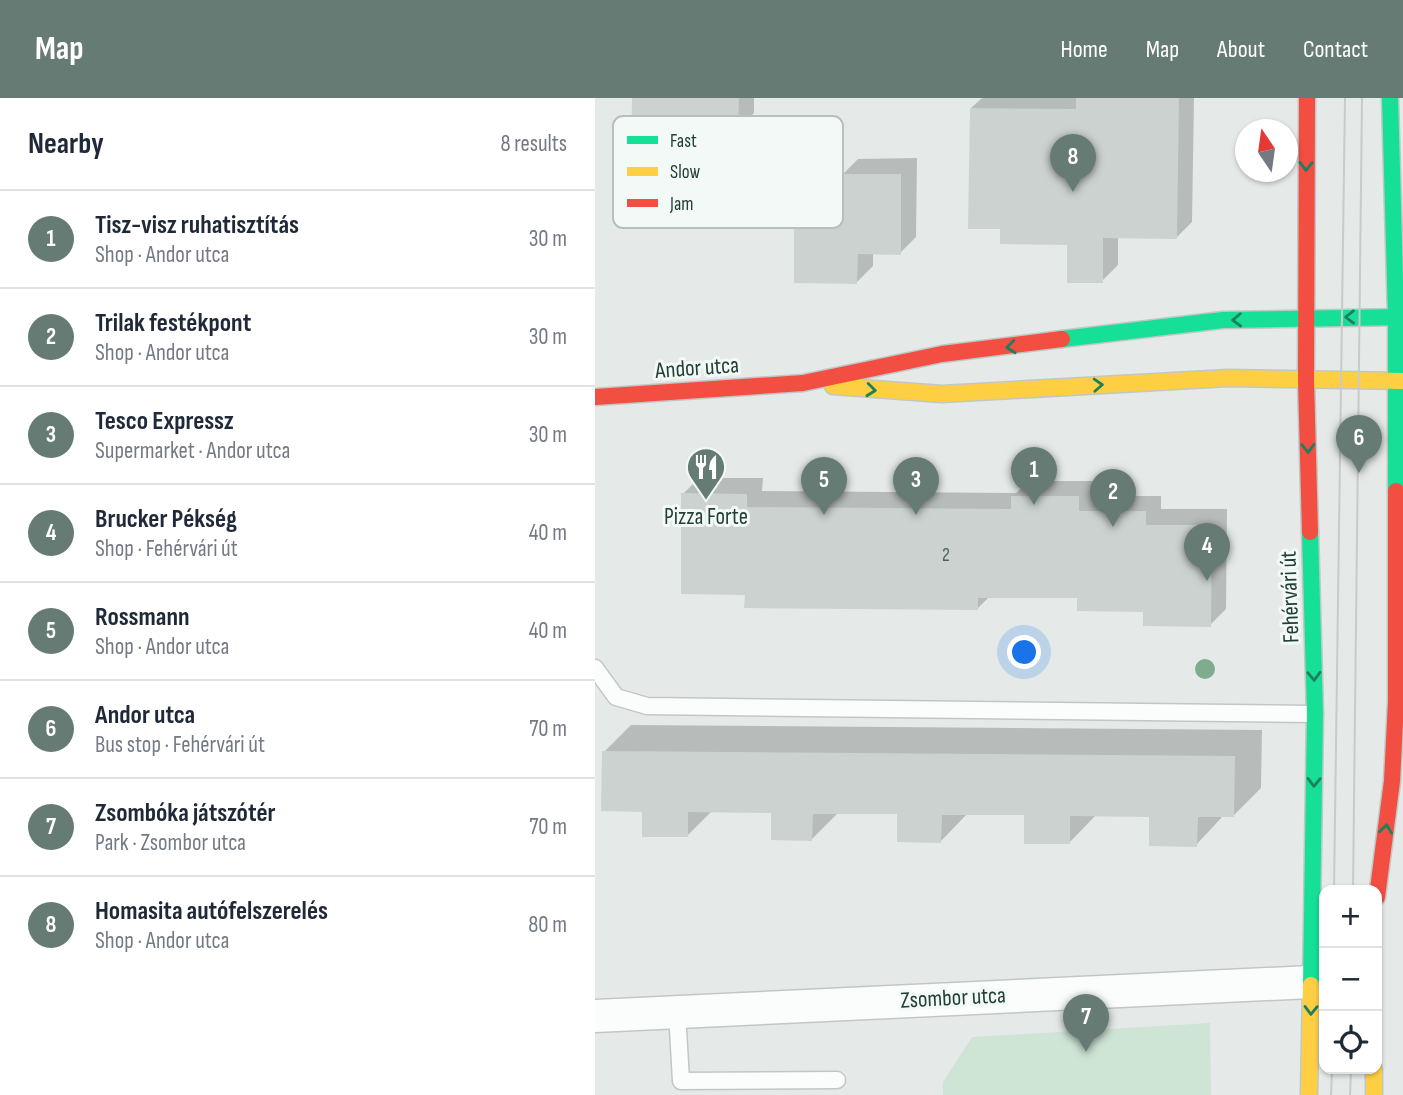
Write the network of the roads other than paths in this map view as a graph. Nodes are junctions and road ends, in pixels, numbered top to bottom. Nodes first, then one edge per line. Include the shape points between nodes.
1 (1307, 98) edge
2 (1391, 98) edge
3 (1399, 317) edge
4 (1305, 318) junction
5 (1306, 380) junction
6 (1399, 382) edge
7 (803, 383) junction
8 (595, 397) edge
9 (1399, 535) edge
10 (1399, 634) edge
11 (595, 668) edge
12 (1400, 702) edge
13 (1315, 714) junction
14 (1379, 885) edge
15 (1311, 982) junction
16 (677, 1012) junction
17 (595, 1016) edge
18 (1374, 1074) edge
19 (837, 1080) dead end
20 (1309, 1095) edge
21 (1374, 1095) edge

1 -> 4 street, Fehérvári út
2 - 3 street
3 -> 4 street, Andor utca
3 - 6 street
4 - 5 street, Fehérvári út
4 -> 7 street, Andor utca via 1170,325 942,354
5 - 6 street, Andor utca
7 -> 5 street, Andor utca via 942,394 1228,378
5 -> 13 street, Fehérvári út
6 - 9 street
7 - 8 street, Andor utca
9 - 10 street
10 - 12 street
11 - 13 lane via 616,697 647,706
14 -> 12 street
13 -> 15 street, Fehérvári út
15 - 16 street, Zsombor utca
15 -> 20 street, Fehérvári út
16 - 17 street, Zsombor utca
16 - 19 lane via 681,1081
18 - 21 street

